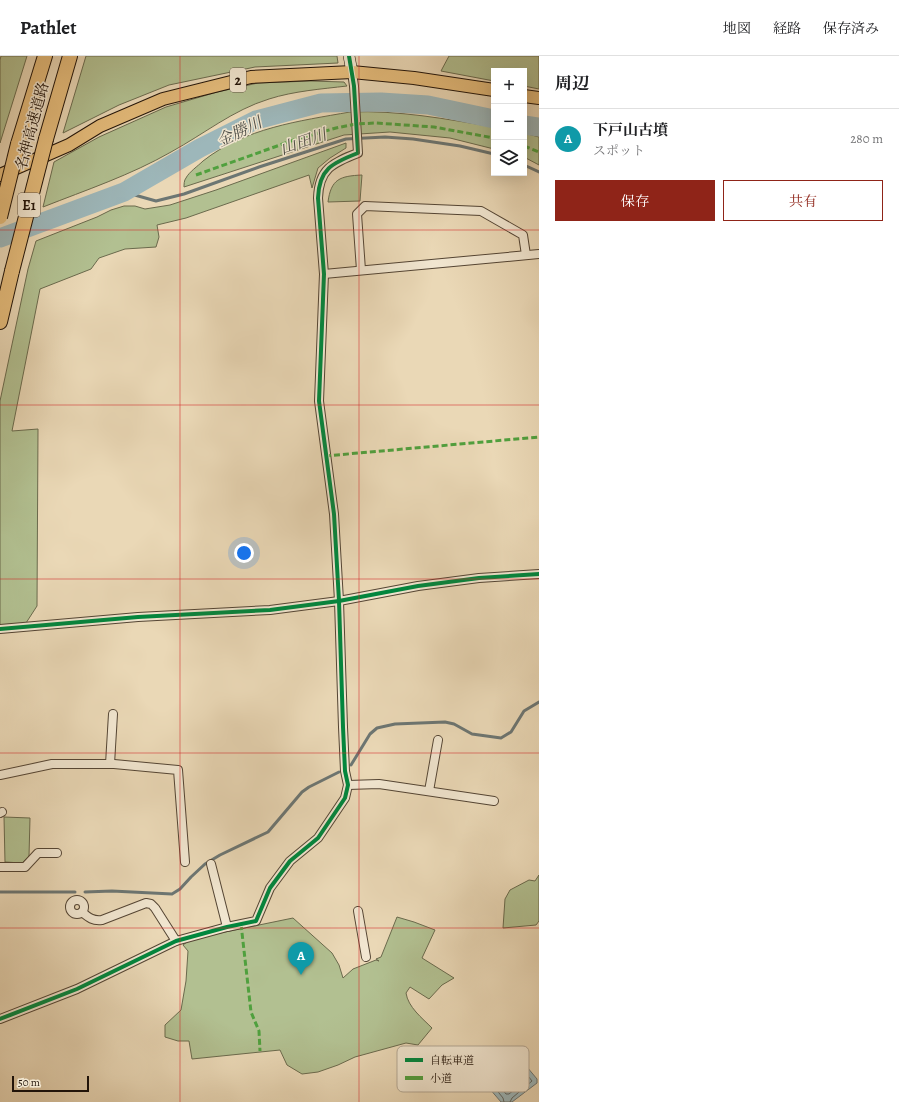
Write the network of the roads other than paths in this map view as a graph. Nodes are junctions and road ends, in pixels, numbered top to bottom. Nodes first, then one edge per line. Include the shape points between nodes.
1 (45, 56) edge
2 (70, 56) edge
3 (349, 56) edge
4 (352, 72) junction
5 (491, 90) edge
6 (527, 96) edge
7 (539, 98) edge
8 (0, 175) edge
9 (0, 217) edge
10 (539, 254) edge
11 (526, 255) junction
12 (361, 270) junction
13 (324, 274) junction
14 (0, 322) edge
15 (539, 574) edge
16 (339, 601) junction
17 (0, 629) edge
18 (113, 714) dead end
19 (438, 740) dead end
20 (110, 764) junction
21 (0, 775) edge
22 (348, 785) junction
23 (429, 791) junction
24 (494, 801) dead end
25 (57, 853) dead end
26 (185, 862) dead end
27 (211, 864) dead end
28 (0, 867) edge
29 (358, 911) dead end
30 (82, 912) dead end
31 (227, 927) junction
32 (176, 941) junction
33 (366, 957) dead end
34 (0, 1019) edge

1 - 9 highway, 名神高速道路 / E1, bridge via 18,144
2 - 14 highway, 名神高速道路 / E1, bridge via 46,139
3 - 4 street
4 - 5 main road, 2
4 - 8 main road, 2 via 251,77 163,99 100,126 69,146
4 - 13 street via 358,153 331,167 322,175 318,187
6 - 7 main road
10 - 11 street
11 - 12 street
11 - 12 street via 523,235 481,211 364,206 357,214
12 - 13 street
13 - 16 street via 319,401 334,514
15 - 16 street via 418,586
16 - 17 street via 270,610 138,617
16 - 22 street via 345,772
18 - 20 street
19 - 23 street
20 - 21 street via 52,764
20 - 26 street via 178,770
22 - 23 street via 379,784
22 - 31 street via 345,798 318,838 290,861 270,888 256,921
23 - 24 street
25 - 28 street via 38,853 25,867
27 - 31 street
29 - 33 street
30 - 32 street via 96,921 146,903 150,904
31 - 32 street
32 - 34 street via 77,989

